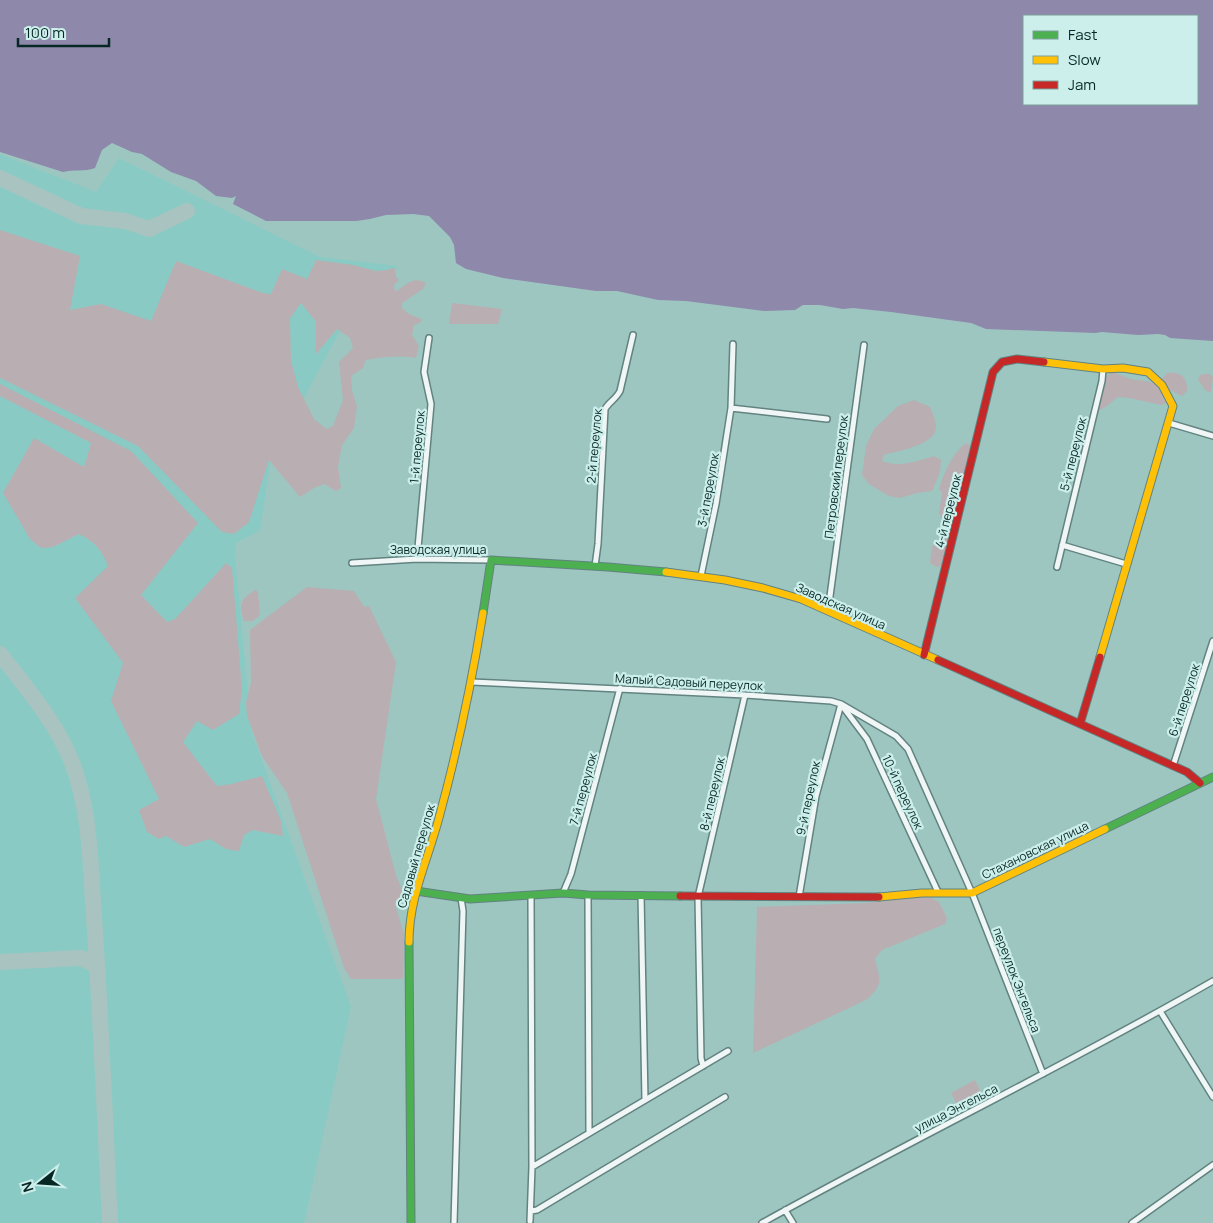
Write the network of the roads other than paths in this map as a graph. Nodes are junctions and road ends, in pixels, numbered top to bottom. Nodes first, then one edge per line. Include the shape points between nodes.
1 (633, 335) dead end
2 (429, 338) dead end
3 (733, 344) dead end
4 (864, 346) dead end
5 (1103, 369) junction
6 (732, 408) junction
7 (827, 419) dead end
8 (1169, 423) junction
9 (1213, 436) edge
10 (1062, 545) junction
11 (417, 559) junction
12 (491, 560) junction
13 (352, 563) dead end
14 (1126, 564) junction
15 (595, 566) junction
16 (1057, 567) dead end
17 (701, 576) junction
18 (828, 611) junction
19 (1213, 641) edge
20 (924, 655) junction
21 (472, 682) junction
22 (620, 688) junction
23 (745, 695) junction
24 (841, 704) junction
25 (1080, 724) junction
26 (896, 736) joint
27 (1173, 766) junction
28 (1213, 777) edge
29 (1200, 783) junction
30 (416, 891) junction
31 (938, 892) junction
32 (563, 893) junction
33 (972, 893) junction
34 (588, 895) junction
35 (641, 895) junction
36 (531, 896) junction
37 (698, 897) junction
38 (799, 897) junction
39 (461, 898) junction
40 (1213, 981) edge
41 (1160, 1012) junction
42 (728, 1051) dead end
43 (703, 1066) junction
44 (1043, 1074) junction
45 (725, 1097) dead end
46 (1213, 1097) edge
47 (645, 1100) junction
48 (589, 1133) junction
49 (1213, 1165) edge
50 (532, 1166) junction
51 (785, 1210) junction
52 (531, 1211) junction
53 (530, 1221) dead end
54 (411, 1223) edge
55 (454, 1223) edge
56 (762, 1223) edge
57 (793, 1223) edge
58 (1132, 1223) edge

1 - 15 street, 2-й переулок via 620,391 605,410
2 - 11 street, 1-й переулок via 424,372 431,404
3 - 6 street, 3-й переулок
4 - 18 street, Петровский переулок
5 - 8 street via 1148,372 1162,385 1173,406
5 - 10 street, 5-й переулок
5 - 20 street, 4-й переулок via 1017,358 1002,362 993,372
6 - 7 street
6 - 17 street, 3-й переулок
8 - 9 street
8 - 14 street
10 - 14 street
10 - 16 street, 5-й переулок
11 - 12 street, Заводская улица
11 - 13 street, Заводская улица
12 - 15 street, Заводская улица
12 - 21 street, Садовый переулок
14 - 25 street
15 - 17 street, Заводская улица
17 - 18 street, Заводская улица via 783,593
18 - 20 street, Заводская улица
19 - 27 street, 6-й переулок
20 - 25 street, Заводская улица
21 - 22 street, Малый Садовый переулок
21 - 30 street, Садовый переулок via 440,815
22 - 23 street, Малый Садовый переулок
22 - 32 street, 7-й переулок via 571,874
23 - 24 street, Малый Садовый переулок
23 - 37 street, 8-й переулок
24 - 26 street, Малый Садовый переулок
24 - 31 street, 10-й переулок via 867,738
24 - 38 street, 9-й переулок via 816,796
25 - 27 street, Заводская улица
26 - 33 street, Стахановская улица via 908,750
27 - 29 street, Заводская улица
28 - 29 street, Стахановская улица
29 - 33 street, Стахановская улица
30 - 39 street
30 - 54 street, Садовый переулок via 409,921
31 - 33 street
31 - 38 street via 866,898
32 - 34 street
32 - 36 street
33 - 44 street, переулок Энгельса
34 - 35 street
34 - 48 street
35 - 37 street
35 - 47 street
36 - 39 street
36 - 50 street
37 - 38 street
37 - 43 street, 8-й переулок
39 - 55 street
40 - 41 street, улица Энгельса
41 - 44 street, улица Энгельса
41 - 46 street
42 - 43 street
43 - 47 street
44 - 51 street, улица Энгельса
45 - 52 street
47 - 48 street
48 - 50 street
49 - 58 street
50 - 52 street
51 - 56 street, улица Энгельса
51 - 57 street
52 - 53 street

